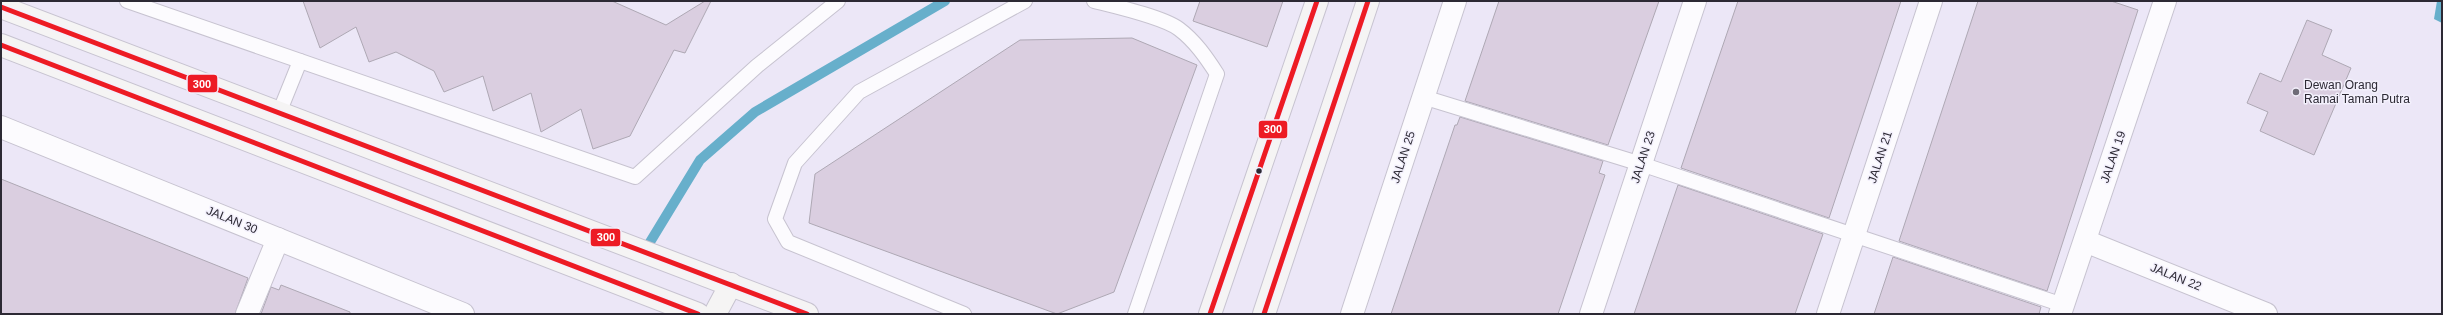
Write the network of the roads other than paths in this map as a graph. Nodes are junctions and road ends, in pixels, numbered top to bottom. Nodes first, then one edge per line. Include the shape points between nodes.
1 (127, 1) edge
2 (838, 1) edge
3 (1025, 1) edge
4 (1094, 1) edge
5 (1317, 1) edge
6 (1368, 1) edge
7 (1455, 1) edge
8 (1695, 1) edge
9 (1931, 1) edge
10 (2165, 1) edge
11 (1, 7) edge
12 (1, 45) edge
13 (300, 62) junction
14 (1423, 97) junction
15 (279, 112) junction
16 (1, 127) edge
17 (1641, 164) junction
18 (1855, 233) junction
19 (278, 239) junction
20 (2085, 241) junction
21 (732, 284) junction
22 (2062, 309) edge
23 (247, 314) edge
24 (463, 314) edge
25 (698, 314) edge
26 (715, 314) edge
27 (808, 314) edge
28 (964, 314) edge
29 (1135, 314) edge
30 (1210, 314) edge
31 (1264, 314) edge
32 (1352, 314) edge
33 (1591, 314) edge
34 (1828, 314) edge
35 (2266, 314) edge

1 - 13 lane
2 - 13 lane via 757,66 635,177
3 - 28 lane via 859,92 795,163 775,219 788,242
4 - 29 lane via 1129,10 1178,28 1202,50 1217,74
5 - 30 main road
6 - 31 main road
7 - 14 street, JALAN 25
8 - 17 street, JALAN 23
9 - 18 street, JALAN 21
10 - 20 street, JALAN 19
11 - 15 main road
12 - 25 main road
13 - 15 lane
14 - 17 lane
14 - 32 street, JALAN 25
15 - 21 main road
16 - 19 street, JALAN 30
17 - 18 lane
17 - 33 street, JALAN 23
18 - 22 lane
18 - 34 street, JALAN 21
19 - 23 street
19 - 24 street, JALAN 30
20 - 22 street, JALAN 19
20 - 35 street, JALAN 22
21 - 26 main road
21 - 27 main road

